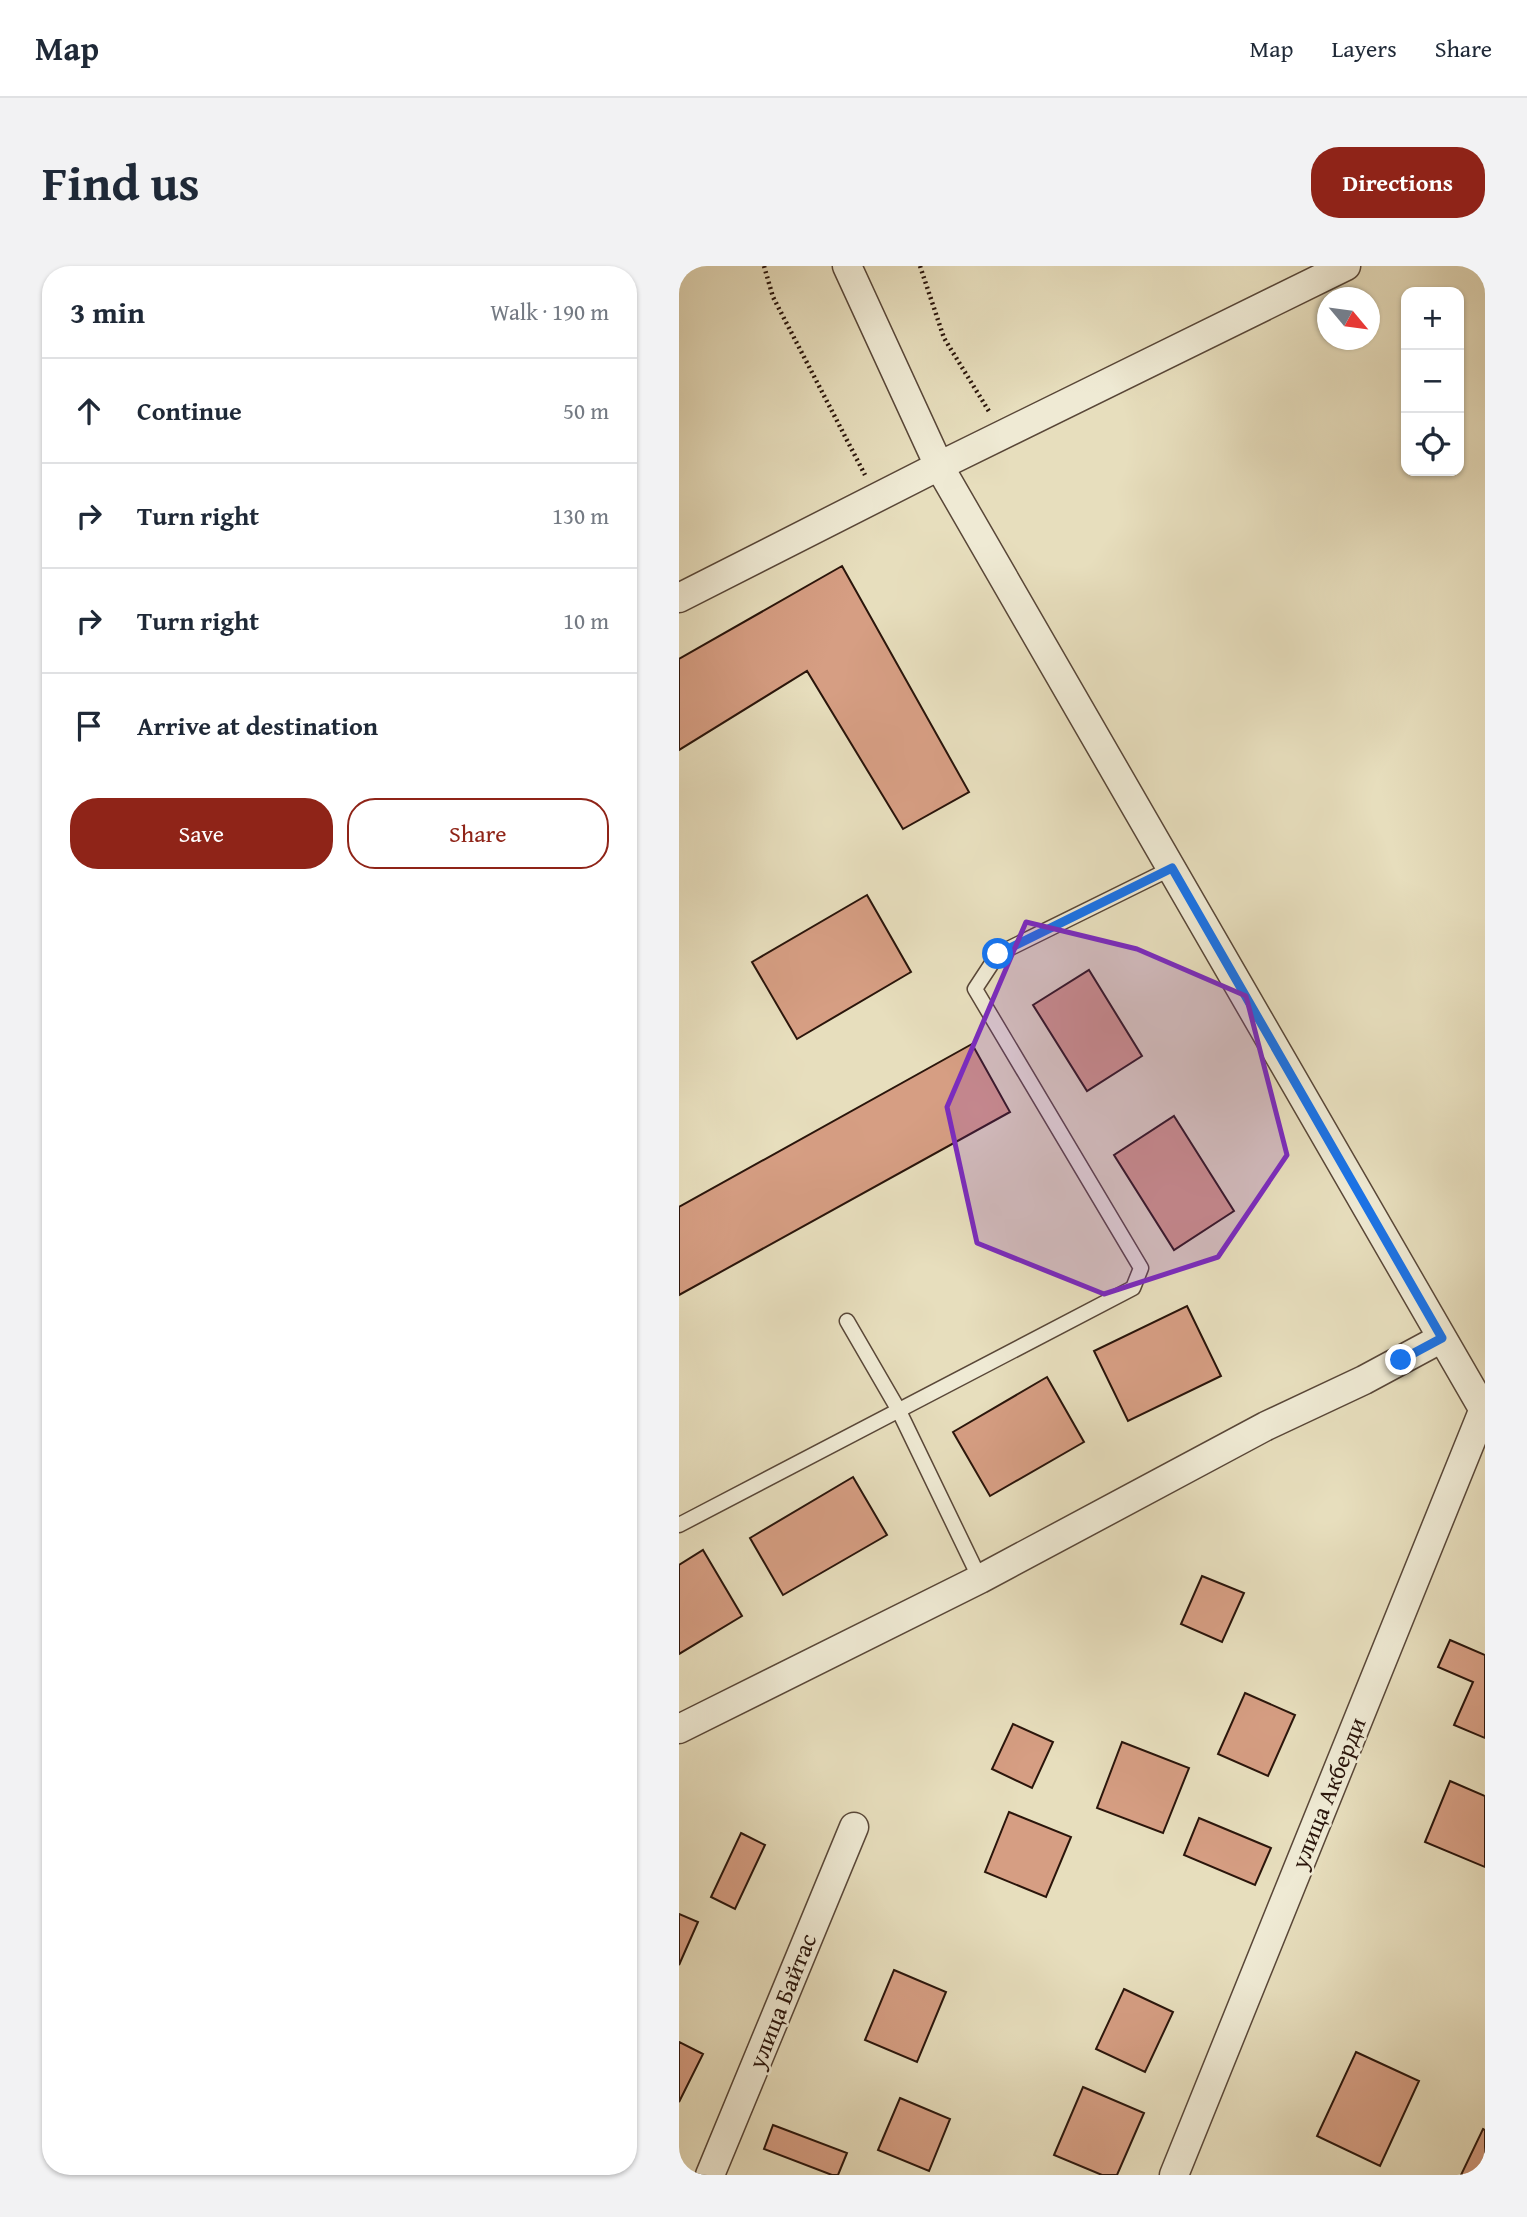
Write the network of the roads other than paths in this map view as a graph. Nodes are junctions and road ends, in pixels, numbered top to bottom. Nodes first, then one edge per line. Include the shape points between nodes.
1 (847, 266) edge
2 (1346, 266) edge
3 (939, 466) junction
4 (679, 598) edge
5 (1172, 868) junction
6 (846, 1321) dead end
7 (1442, 1338) junction
8 (898, 1409) junction
9 (1484, 1412) edge
10 (679, 1525) edge
11 (981, 1579) junction
12 (679, 1729) edge
13 (854, 1827) dead end
14 (710, 2175) edge
15 (1174, 2175) edge

1 - 3 street
2 - 3 street
3 - 4 street
3 - 5 street
5 - 7 street
5 - 8 lane via 998,954 975,989 1141,1268 1133,1288
6 - 8 lane
7 - 9 street
7 - 11 street via 1266,1426
8 - 10 lane
8 - 11 lane
9 - 15 street, улица Акберди
11 - 12 street
13 - 14 street, улица Байтас

